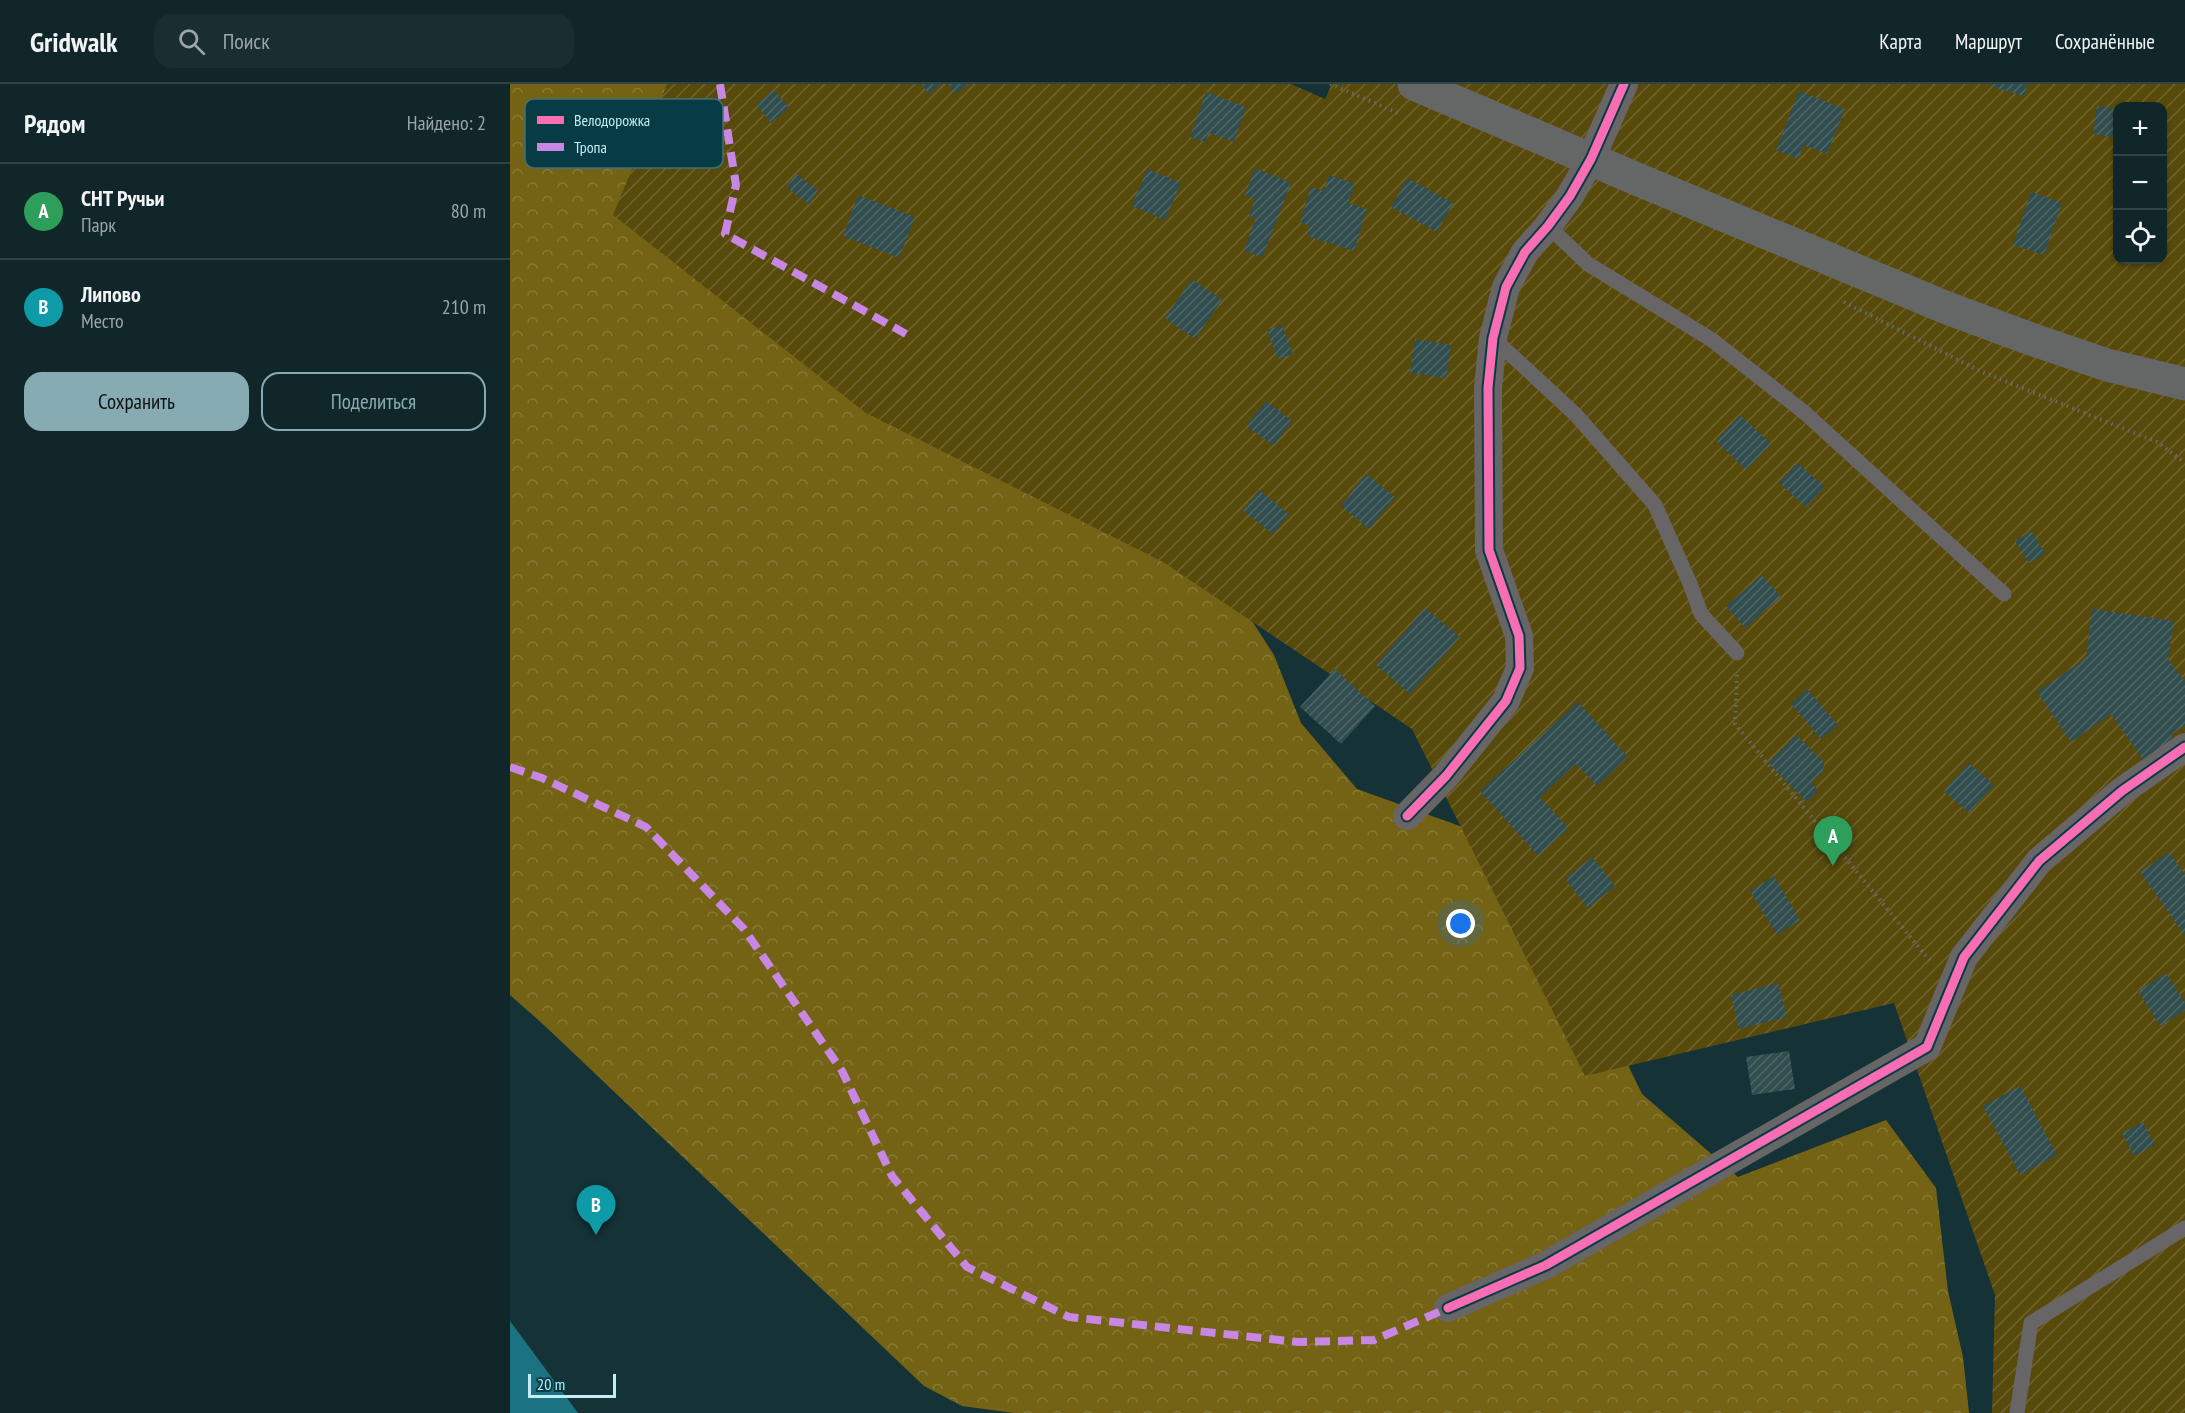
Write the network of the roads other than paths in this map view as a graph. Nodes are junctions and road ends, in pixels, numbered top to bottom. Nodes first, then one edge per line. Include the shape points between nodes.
1 (1414, 84) edge
2 (1624, 84) edge
3 (1591, 159) junction
4 (1548, 226) junction
5 (1493, 338) junction
6 (2185, 384) edge
7 (2004, 594) dead end
8 (1737, 653) road end
9 (2185, 747) edge
10 (1407, 816) dead end
11 (2185, 1228) edge
12 (1448, 1308) dead end
13 (2017, 1413) edge

1 - 3 main road
2 - 3 street
3 - 4 street
3 - 6 main road via 1947,308 2107,365
4 - 5 street via 1525,252 1506,287
4 - 7 lane via 1588,264 1712,340 1805,413
5 - 8 lane via 1576,415 1656,504 1701,614
5 - 10 street via 1488,388 1489,550 1519,636 1520,668 1506,701 1446,776
9 - 12 street via 2122,791 2038,861 1964,957 1927,1047 1546,1265
11 - 13 lane via 2031,1323

